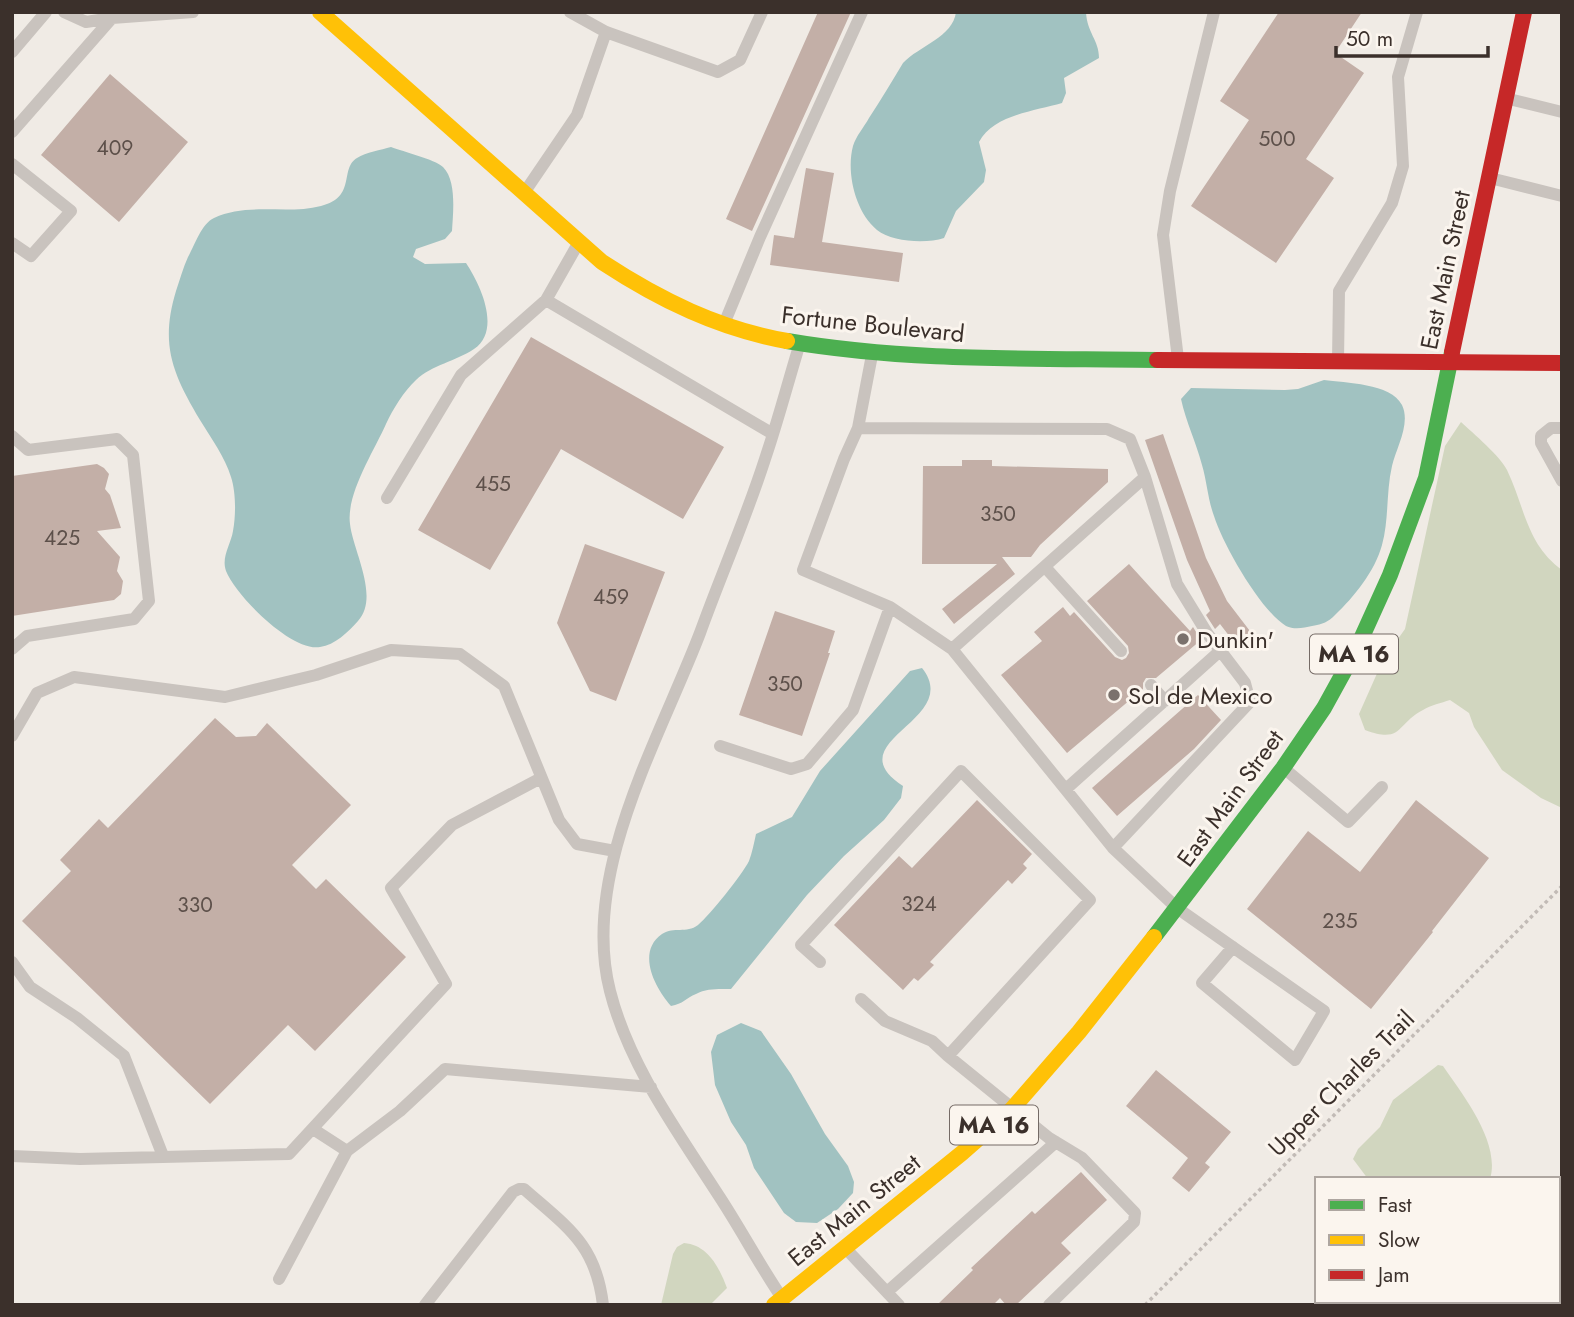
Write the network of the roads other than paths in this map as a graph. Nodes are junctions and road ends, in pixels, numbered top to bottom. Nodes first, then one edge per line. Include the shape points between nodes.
1 (46, 12) edge
2 (64, 12) edge
3 (193, 12) edge
4 (320, 12) edge
5 (570, 12) edge
6 (762, 12) edge
7 (862, 12) edge
8 (1214, 12) edge
9 (1417, 12) edge
10 (1524, 12) edge
11 (112, 18) junction
12 (606, 32) junction
13 (12, 52) edge
14 (1505, 98) junction
15 (1562, 112) edge
16 (12, 132) edge
17 (12, 164) edge
18 (1488, 178) junction
19 (523, 193) junction
20 (1562, 196) edge
21 (579, 242) junction
22 (12, 243) edge
23 (546, 300) junction
24 (723, 325) junction
25 (800, 342) junction
26 (873, 352) junction
27 (1178, 360) junction
28 (1338, 361) junction
29 (1449, 362) junction
30 (1562, 363) edge
31 (858, 428) junction
32 (1562, 428) edge
33 (773, 434) junction
34 (12, 436) edge
35 (1145, 477) junction
36 (1562, 481) edge
37 (387, 498) dead end
38 (1045, 567) junction
39 (890, 607) junction
40 (12, 649) edge
41 (952, 649) junction
42 (1121, 651) dead end
43 (1220, 651) junction
44 (1151, 685) dead end
45 (1165, 701) junction
46 (12, 736) edge
47 (720, 746) dead end
48 (1283, 768) junction
49 (541, 778) junction
50 (1382, 787) dead end
51 (1066, 789) junction
52 (1113, 848) junction
53 (615, 851) junction
54 (1177, 908) junction
55 (1233, 947) junction
56 (12, 962) edge
57 (820, 962) dead end
58 (861, 999) dead end
59 (948, 1056) junction
60 (651, 1087) junction
61 (1012, 1109) junction
62 (313, 1129) junction
63 (1056, 1142) junction
64 (347, 1151) junction
65 (12, 1156) edge
66 (163, 1156) junction
67 (844, 1247) junction
68 (279, 1279) dead end
69 (887, 1292) junction
70 (778, 1301) edge
71 (425, 1305) edge
72 (603, 1305) edge
73 (899, 1305) edge
74 (1049, 1305) edge

1 - 13 lane
2 - 11 lane via 86,22
3 - 11 lane
4 - 19 main road, Fortune Boulevard
5 - 12 lane
6 - 12 lane via 740,60 718,72
7 - 24 lane
8 - 27 lane via 1163,236
9 - 28 lane via 1398,77 1403,166 1392,203 1339,291
10 - 14 main road, East Main Street / MA 16
11 - 16 lane
12 - 19 lane via 577,116
14 - 15 lane
14 - 18 main road, East Main Street / MA 16
17 - 22 lane via 71,211 31,256
18 - 20 lane
18 - 29 main road, East Main Street / MA 16
19 - 21 main road, Fortune Boulevard
21 - 23 lane
21 - 24 main road, Fortune Boulevard via 643,290
23 - 33 lane
23 - 37 lane via 461,375
24 - 25 main road, Fortune Boulevard
25 - 26 main road, Fortune Boulevard
25 - 33 lane
26 - 27 main road, Fortune Boulevard
26 - 31 lane
27 - 28 main road, Fortune Boulevard
28 - 29 main road, Fortune Boulevard
29 - 30 main road, Fortune Boulevard
29 - 48 main road, East Main Street / MA 16 via 1426,478 1390,575 1324,708
31 - 35 lane via 1107,429 1130,439
31 - 39 lane via 803,570
32 - 36 lane via 1551,428 1541,436
33 - 53 lane
34 - 40 lane via 28,450 117,439 132,455 149,601 134,619 27,636
35 - 38 lane
35 - 43 lane via 1177,584
38 - 41 lane
38 - 42 lane
39 - 41 lane
39 - 47 lane via 853,710 807,764 791,769
41 - 51 lane
43 - 45 lane
43 - 52 lane via 1245,683 1250,702
44 - 45 lane
45 - 51 lane
46 - 49 lane via 37,694 74,677 225,697 316,675 391,650 460,654 504,686
48 - 50 lane via 1348,822
48 - 54 main road, East Main Street / MA 16
49 - 53 lane via 559,820 577,844
49 - 62 lane via 452,825 391,888 446,984
51 - 52 lane
52 - 54 lane
53 - 60 lane via 604,912 609,989 624,1034
54 - 55 lane
54 - 61 main road, East Main Street / MA 16
55 - 55 lane via 1324,1011 1295,1060 1202,983
56 - 66 lane via 30,987 124,1056
57 - 59 lane via 801,945 961,771 1090,900
58 - 59 lane via 885,1021 932,1041
59 - 61 lane
60 - 64 lane via 445,1069
60 - 70 lane
61 - 63 lane
61 - 67 main road, East Main Street / MA 16
62 - 64 lane
62 - 66 lane via 289,1154
63 - 69 lane
63 - 74 lane via 1082,1158 1135,1213 1134,1222
64 - 68 lane
65 - 66 lane
67 - 69 lane
67 - 70 main road, East Main Street / MA 16
69 - 73 lane
71 - 72 lane via 519,1188 588,1252

